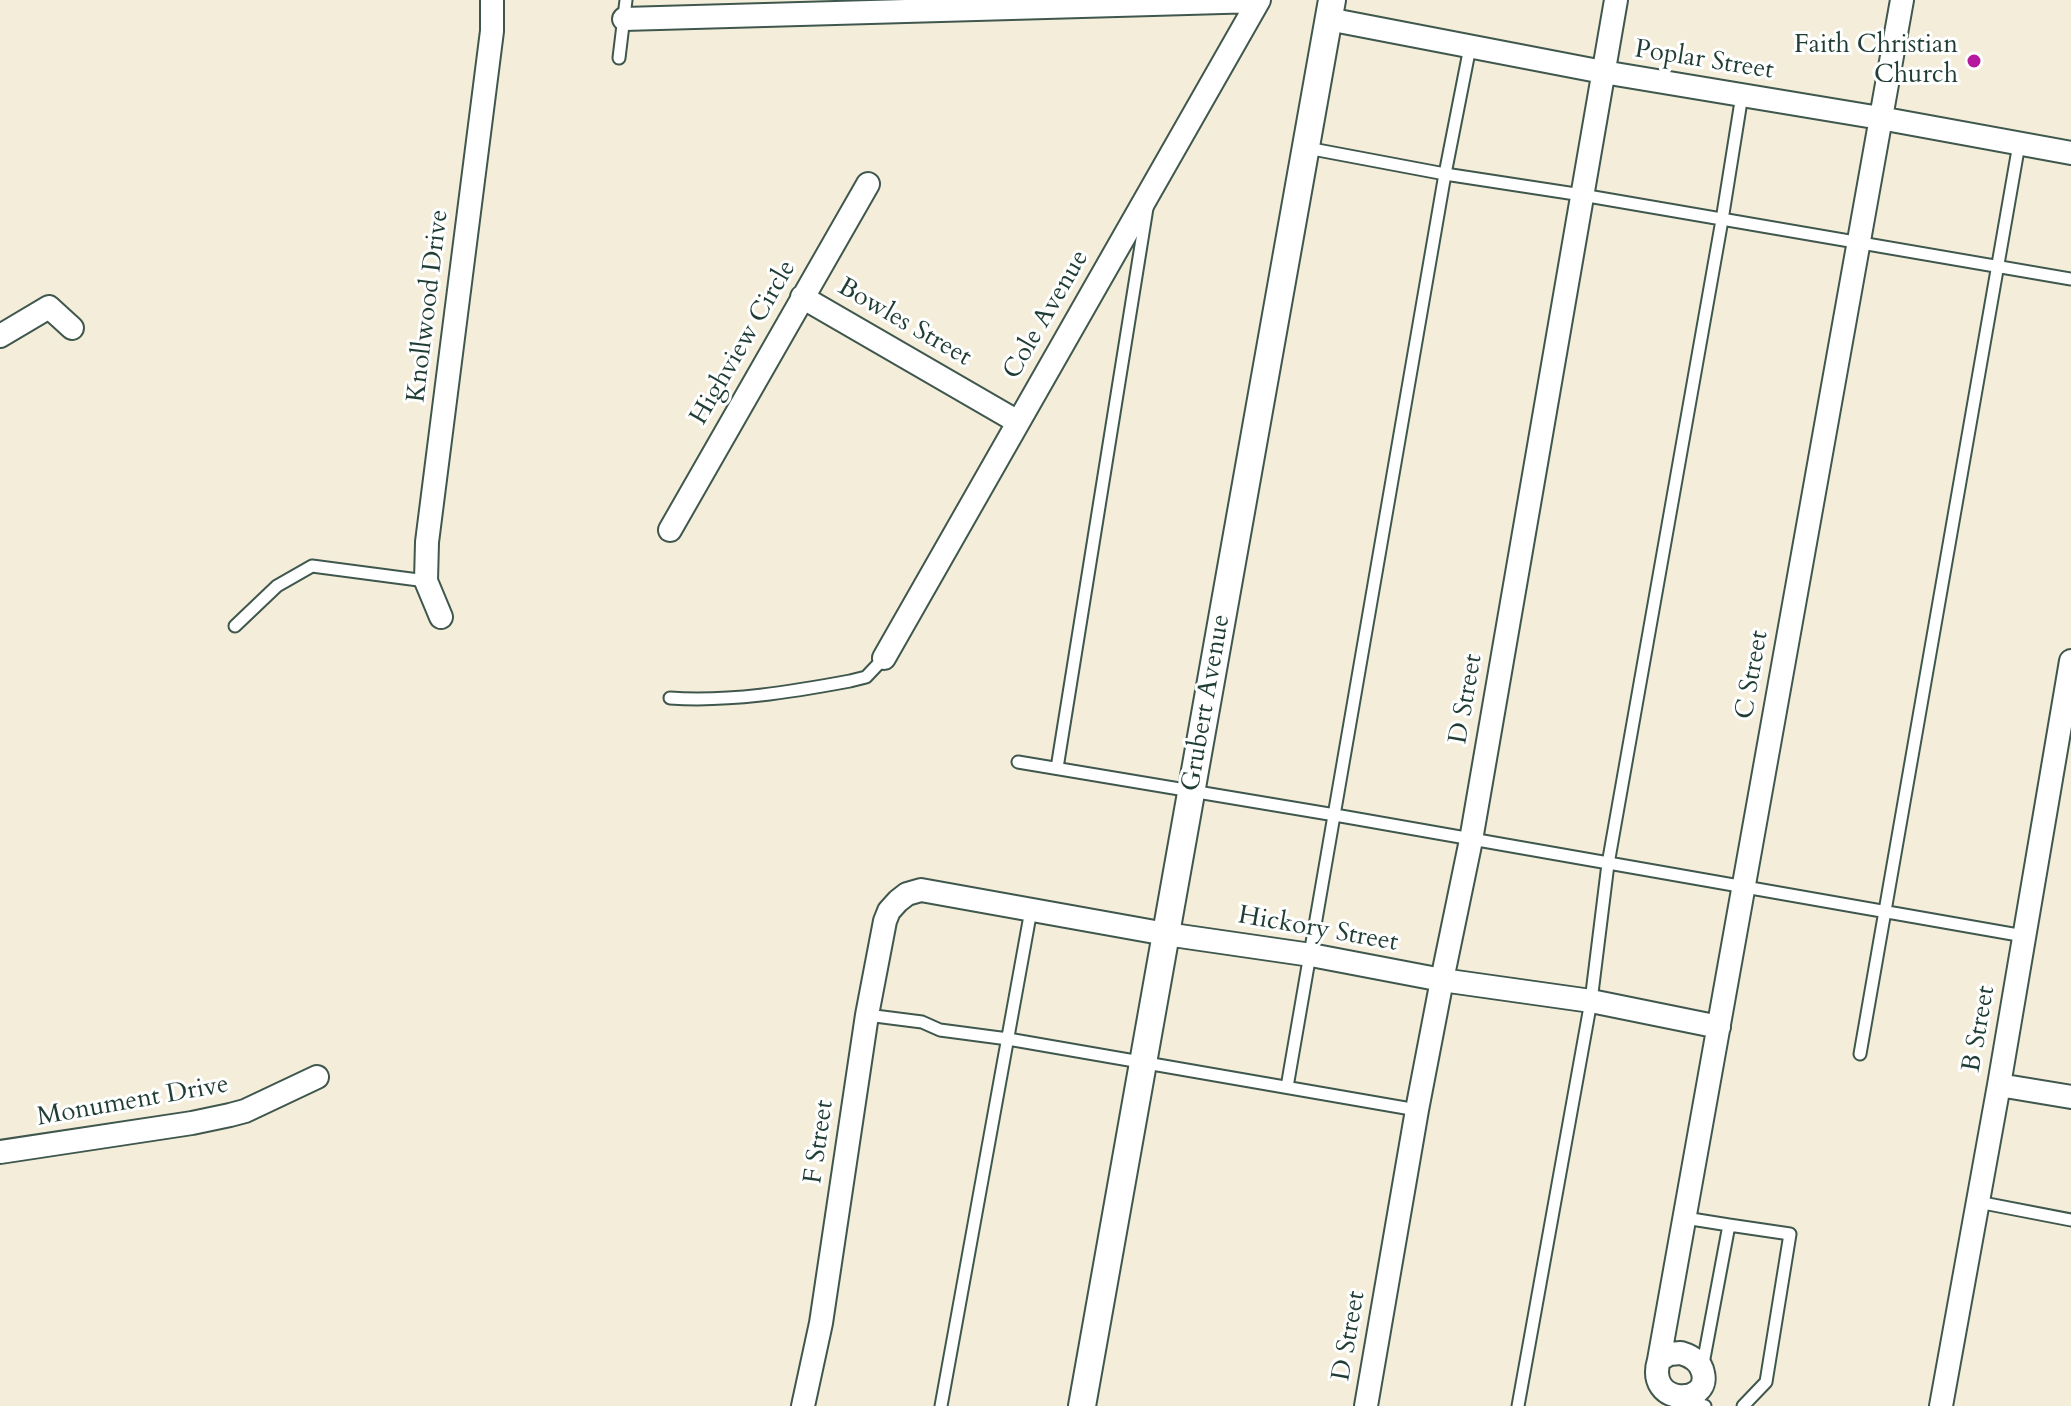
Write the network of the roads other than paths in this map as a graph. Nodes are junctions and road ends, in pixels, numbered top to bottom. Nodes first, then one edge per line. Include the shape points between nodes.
1 (492, 0) edge
2 (1616, 0) edge
3 (1902, 0) edge
4 (1259, 1) edge
5 (625, 9) edge
6 (1330, 10) edge
7 (1470, 47) junction
8 (619, 58) dead end
9 (1603, 72) junction
10 (1742, 95) junction
11 (1880, 118) junction
12 (2019, 144) junction
13 (1306, 147) junction
14 (2071, 153) edge
15 (1445, 174) junction
16 (868, 184) dead end
17 (1149, 194) junction
18 (1582, 195) junction
19 (1722, 220) junction
20 (1858, 242) junction
21 (1997, 266) junction
22 (2071, 279) edge
23 (802, 297) junction
24 (72, 328) dead end
25 (0, 336) edge
26 (1018, 422) junction
27 (670, 530) dead end
28 (426, 581) junction
29 (441, 617) dead end
30 (235, 626) dead end
31 (884, 658) joint
32 (2071, 661) edge
33 (670, 698) dead end
34 (1018, 762) dead end
35 (1057, 768) junction
36 (1192, 792) junction
37 (1335, 815) junction
38 (1471, 840) junction
39 (1608, 864) junction
40 (1744, 887) junction
41 (907, 894) joint
42 (1031, 910) junction
43 (1886, 913) junction
44 (1166, 934) junction
45 (2024, 936) junction
46 (1311, 955) junction
47 (1442, 980) junction
48 (1591, 1001) junction
49 (867, 1015) junction
50 (1719, 1027) junction
51 (1008, 1039) junction
52 (1860, 1054) dead end
53 (1144, 1062) junction
54 (317, 1077) dead end
55 (1999, 1085) junction
56 (1287, 1087) junction
57 (2071, 1097) edge
58 (1417, 1110) junction
59 (0, 1152) edge
60 (1978, 1202) junction
61 (1685, 1218) junction
62 (2071, 1220) edge
63 (1729, 1225) junction
64 (1659, 1360) junction
65 (1702, 1369) junction
66 (1695, 1403) edge
67 (803, 1406) edge
68 (941, 1406) edge
69 (1082, 1406) edge
70 (1366, 1406) edge
71 (1518, 1406) edge
72 (1743, 1406) edge
73 (1941, 1406) edge

1 - 28 street, Knollwood Drive
2 - 9 street, D Street
3 - 11 street, C Street
4 - 5 street
4 - 17 street, Cole Avenue
5 - 8 lane
6 - 7 street, Poplar Street
6 - 13 street, Grubert Avenue
7 - 9 street, Poplar Street
7 - 15 lane
9 - 10 street, Poplar Street
9 - 18 street, D Street
10 - 11 street, Poplar Street
10 - 19 lane
11 - 12 street, Poplar Street
11 - 20 street, C Street
12 - 14 street, Poplar Street
12 - 21 lane
13 - 15 lane
13 - 36 street, Grubert Avenue
15 - 18 lane
15 - 37 lane
16 - 23 street, Highview Circle
17 - 26 street, Cole Avenue
17 - 35 lane
18 - 19 lane
18 - 38 street, D Street
19 - 20 lane
19 - 39 lane
20 - 21 lane
20 - 40 street, C Street
21 - 22 lane
21 - 43 lane
23 - 26 street, Bowles Street
23 - 27 street, Highview Circle
24 - 25 street via 49,307
26 - 31 street, Cole Avenue
28 - 29 street, Knollwood Drive
28 - 30 lane via 312,566 277,586
31 - 33 lane via 866,677 850,681 701,701
32 - 45 street, B Street
34 - 35 lane
35 - 36 lane
36 - 37 lane
36 - 44 street, Grubert Avenue
37 - 38 lane
37 - 46 lane
38 - 39 lane
38 - 47 street, D Street
39 - 40 lane
39 - 48 lane
40 - 43 lane
40 - 50 street, C Street
41 - 42 street, Hickory Street via 921,890
41 - 49 street, F Street via 885,921
42 - 44 street, Hickory Street
42 - 51 lane
43 - 45 lane
43 - 52 lane
44 - 46 street, Hickory Street
44 - 53 street, Grubert Avenue
45 - 55 street, B Street
46 - 47 street, Hickory Street
46 - 56 lane
47 - 48 street, Hickory Street
47 - 58 street, D Street
48 - 50 street, Hickory Street
48 - 71 lane
49 - 51 lane
49 - 67 street, F Street via 821,1323
50 - 61 street, C Street
51 - 53 lane
51 - 68 lane
53 - 56 lane
53 - 69 street, Grubert Avenue
54 - 59 street, Monument Drive via 219,1118
55 - 57 street
55 - 60 street, B Street
56 - 58 lane
58 - 70 street, D Street
60 - 62 lane
60 - 73 street, B Street
61 - 63 lane
61 - 64 street, C Street
63 - 65 lane
63 - 72 lane via 1790,1234 1766,1382
64 - 65 street via 1685,1354
64 - 66 street via 1656,1377 1661,1390
65 - 66 street via 1703,1385

